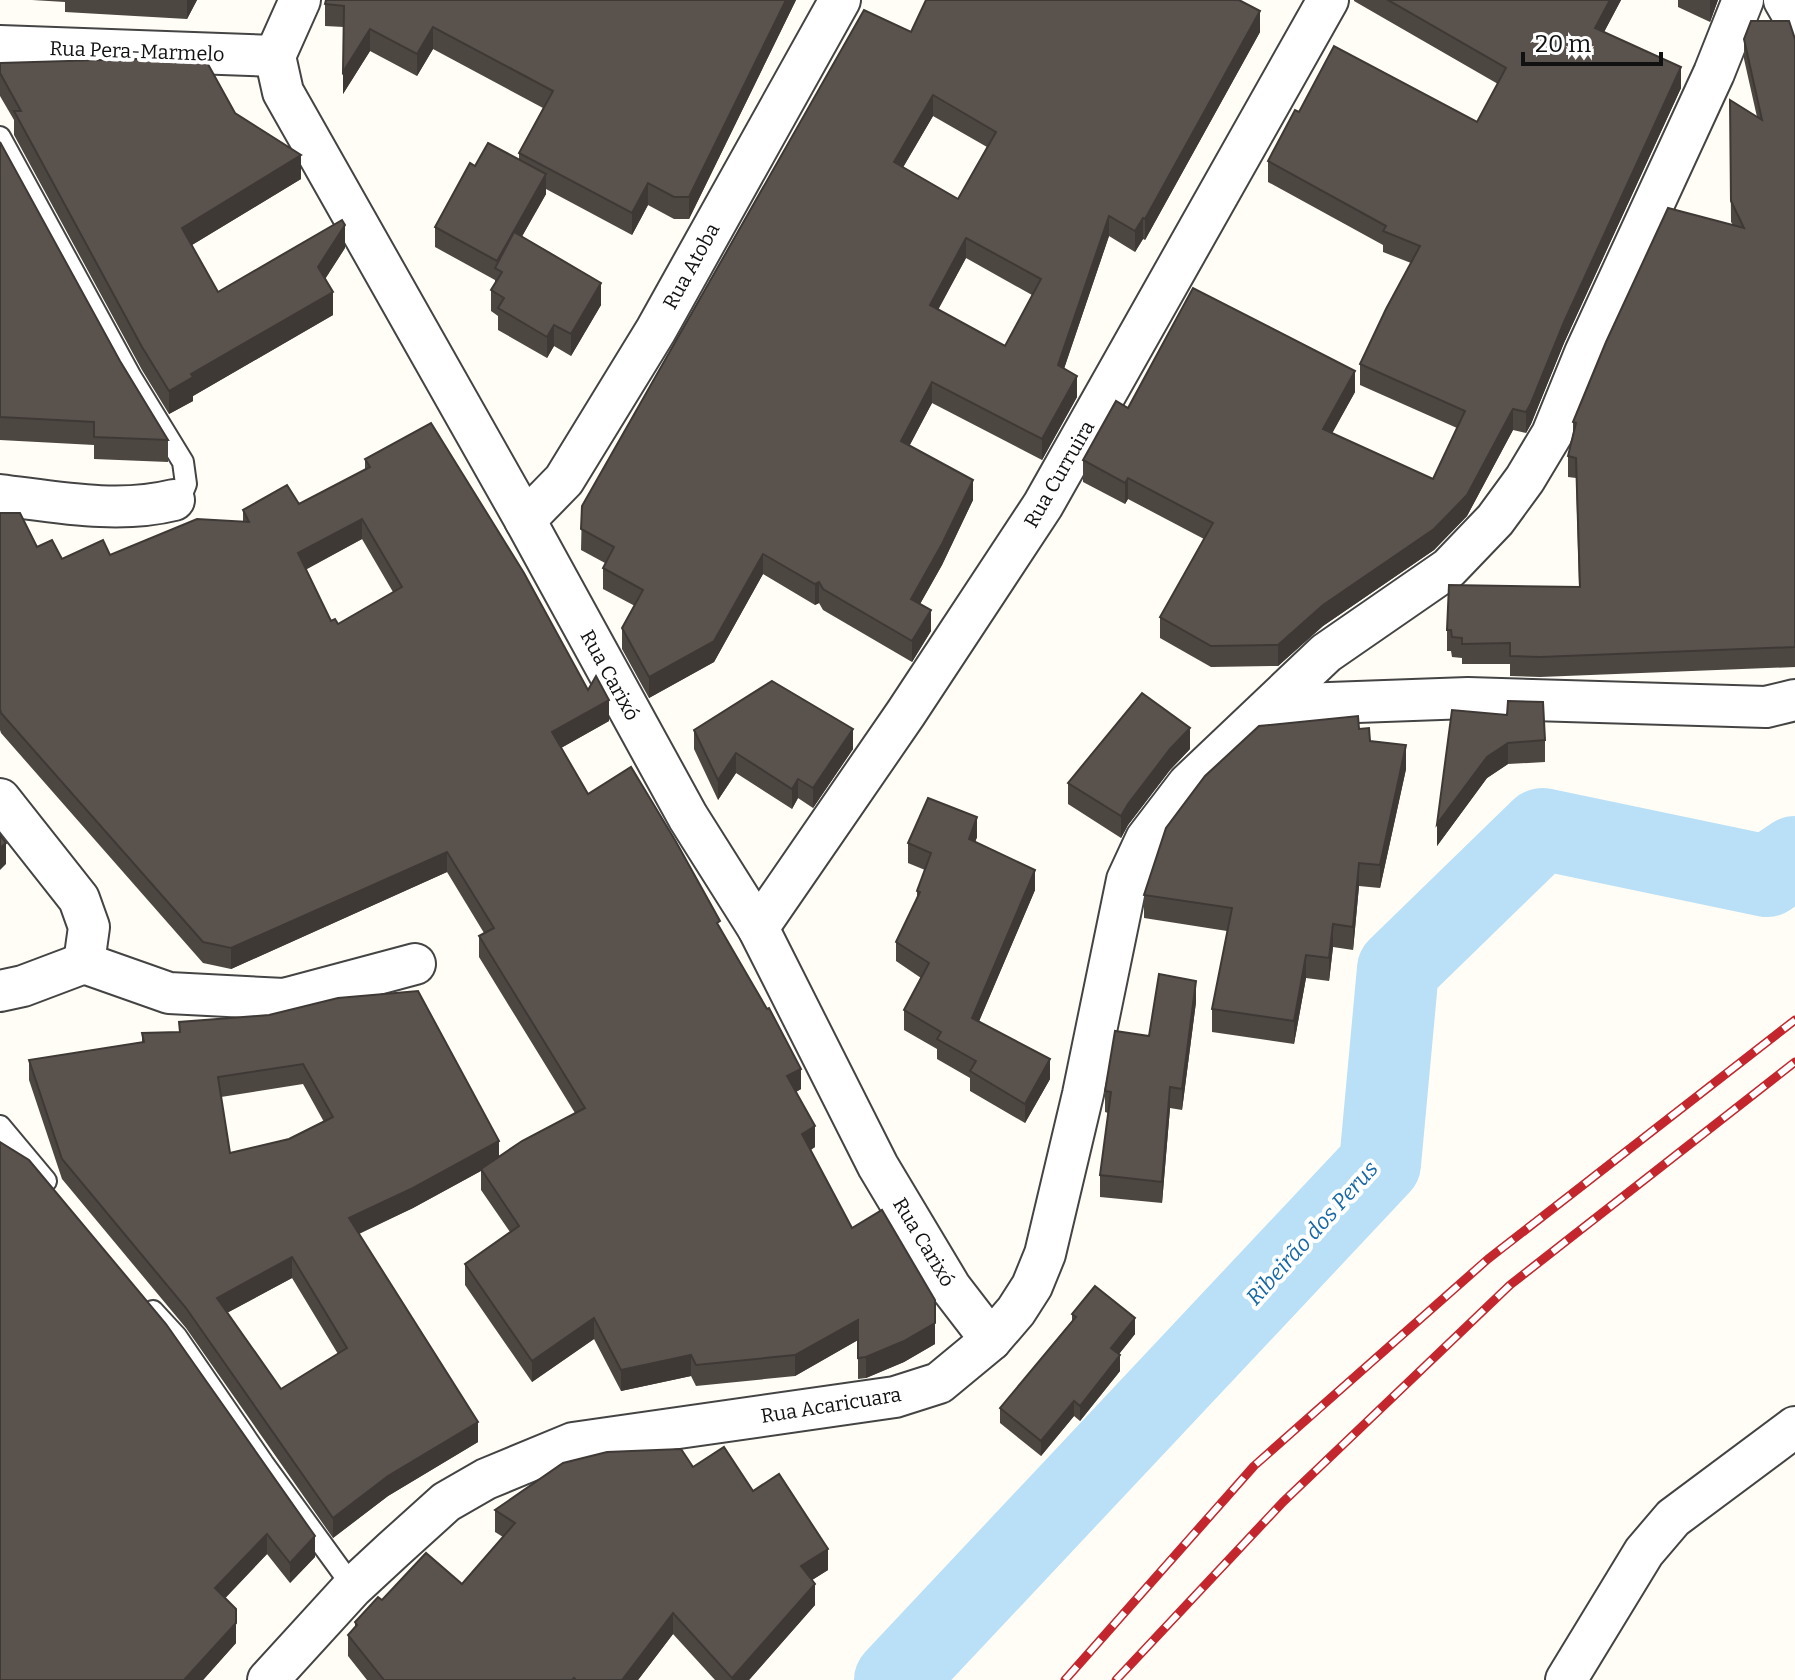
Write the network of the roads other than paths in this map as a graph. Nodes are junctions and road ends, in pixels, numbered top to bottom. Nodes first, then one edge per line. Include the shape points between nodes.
1 (300, 0) edge
2 (840, 0) edge
3 (1328, 0) edge
4 (1743, 0) edge
5 (1784, 0) edge
6 (1795, 19) edge
7 (0, 46) edge
8 (275, 56) junction
9 (0, 137) edge
10 (0, 495) edge
11 (174, 500) joint
12 (525, 520) junction
13 (1795, 700) edge
14 (1274, 705) junction
15 (0, 799) edge
16 (758, 928) junction
17 (84, 963) junction
18 (415, 964) dead end
19 (0, 991) edge
20 (0, 1126) edge
21 (57, 1195) edge
22 (144, 1301) edge
23 (991, 1340) junction
24 (1795, 1427) edge
25 (353, 1587) junction
26 (268, 1680) edge
27 (1566, 1680) edge

1 - 8 street
2 - 12 street, Rua Atoba via 656,330 564,480
3 - 16 street, Rua Curruira via 1043,505
4 - 14 street, Rua Acaricuara via 1552,434 1525,479 1449,568 1326,653
5 - 6 street
7 - 8 street, Rua Pera-Marmelo
8 - 12 street, Rua Carixó via 283,92 304,133
9 - 11 lane via 183,462 186,484
10 - 11 street via 108,506
12 - 16 street, Rua Carixó via 688,817
13 - 14 street via 1766,707 1468,698
14 - 23 street, Rua Acaricuara via 1188,784 1146,839 1127,880 1045,1254 1032,1286
15 - 17 street via 79,899 89,927
16 - 23 street, Rua Carixó via 878,1166 951,1288
17 - 18 street via 169,993 284,999
17 - 19 street
20 - 21 lane
22 - 25 lane via 176,1336
23 - 25 street, Rua Acaricuara via 939,1383 895,1397 573,1443 486,1479 446,1502
24 - 27 street via 1673,1518 1644,1552
25 - 26 street, Rua Acaricuara

